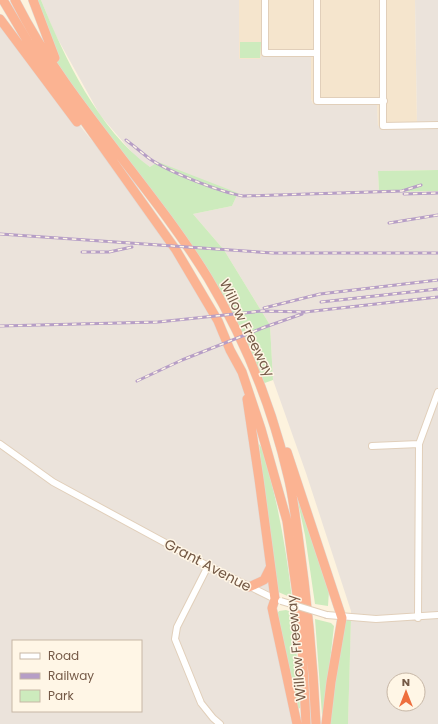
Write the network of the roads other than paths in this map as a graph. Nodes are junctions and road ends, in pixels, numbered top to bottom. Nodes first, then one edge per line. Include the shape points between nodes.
1 (3, 0) edge
2 (14, 0) edge
3 (33, 0) edge
4 (265, 0) edge
5 (316, 0) edge
6 (383, 0) edge
7 (0, 19) edge
8 (317, 53) junction
9 (63, 78) junction
10 (384, 100) junction
11 (438, 125) edge
12 (110, 159) junction
13 (242, 372) junction
14 (438, 392) edge
15 (270, 412) junction
16 (0, 444) edge
17 (419, 444) junction
18 (372, 446) dead end
19 (208, 566) junction
20 (270, 568) junction
21 (249, 587) junction
22 (278, 600) junction
23 (438, 615) edge
24 (342, 618) junction
25 (418, 618) junction
26 (220, 724) edge
27 (298, 724) edge
28 (306, 724) edge
29 (316, 724) edge
30 (326, 724) edge

1 - 12 highway, Willow Freeway via 28,42
2 - 9 highway, Willow Freeway
3 - 9 highway
4 - 8 street via 266,53
5 - 8 street
6 - 10 street
7 - 12 highway via 65,107
8 - 10 street via 317,101
9 - 15 highway, Willow Freeway via 151,195 208,278 231,321
10 - 11 street via 383,126
12 - 13 highway, Willow Freeway via 176,250 218,321
13 - 20 highway
13 - 28 highway, Willow Freeway via 287,521 301,624
14 - 17 street
15 - 24 highway via 294,469
15 - 29 highway, Willow Freeway via 289,477 304,574
16 - 19 street, Grant Avenue via 50,480
17 - 18 street
17 - 25 street
19 - 21 street, Grant Avenue
19 - 26 street via 177,627 175,639 201,703
20 - 21 highway via 264,580
20 - 22 highway
21 - 22 street, Grant Avenue
22 - 24 street, Grant Avenue, bridge
22 - 27 highway via 272,608
23 - 25 street, Grant Avenue
24 - 25 street, Grant Avenue
24 - 30 highway

